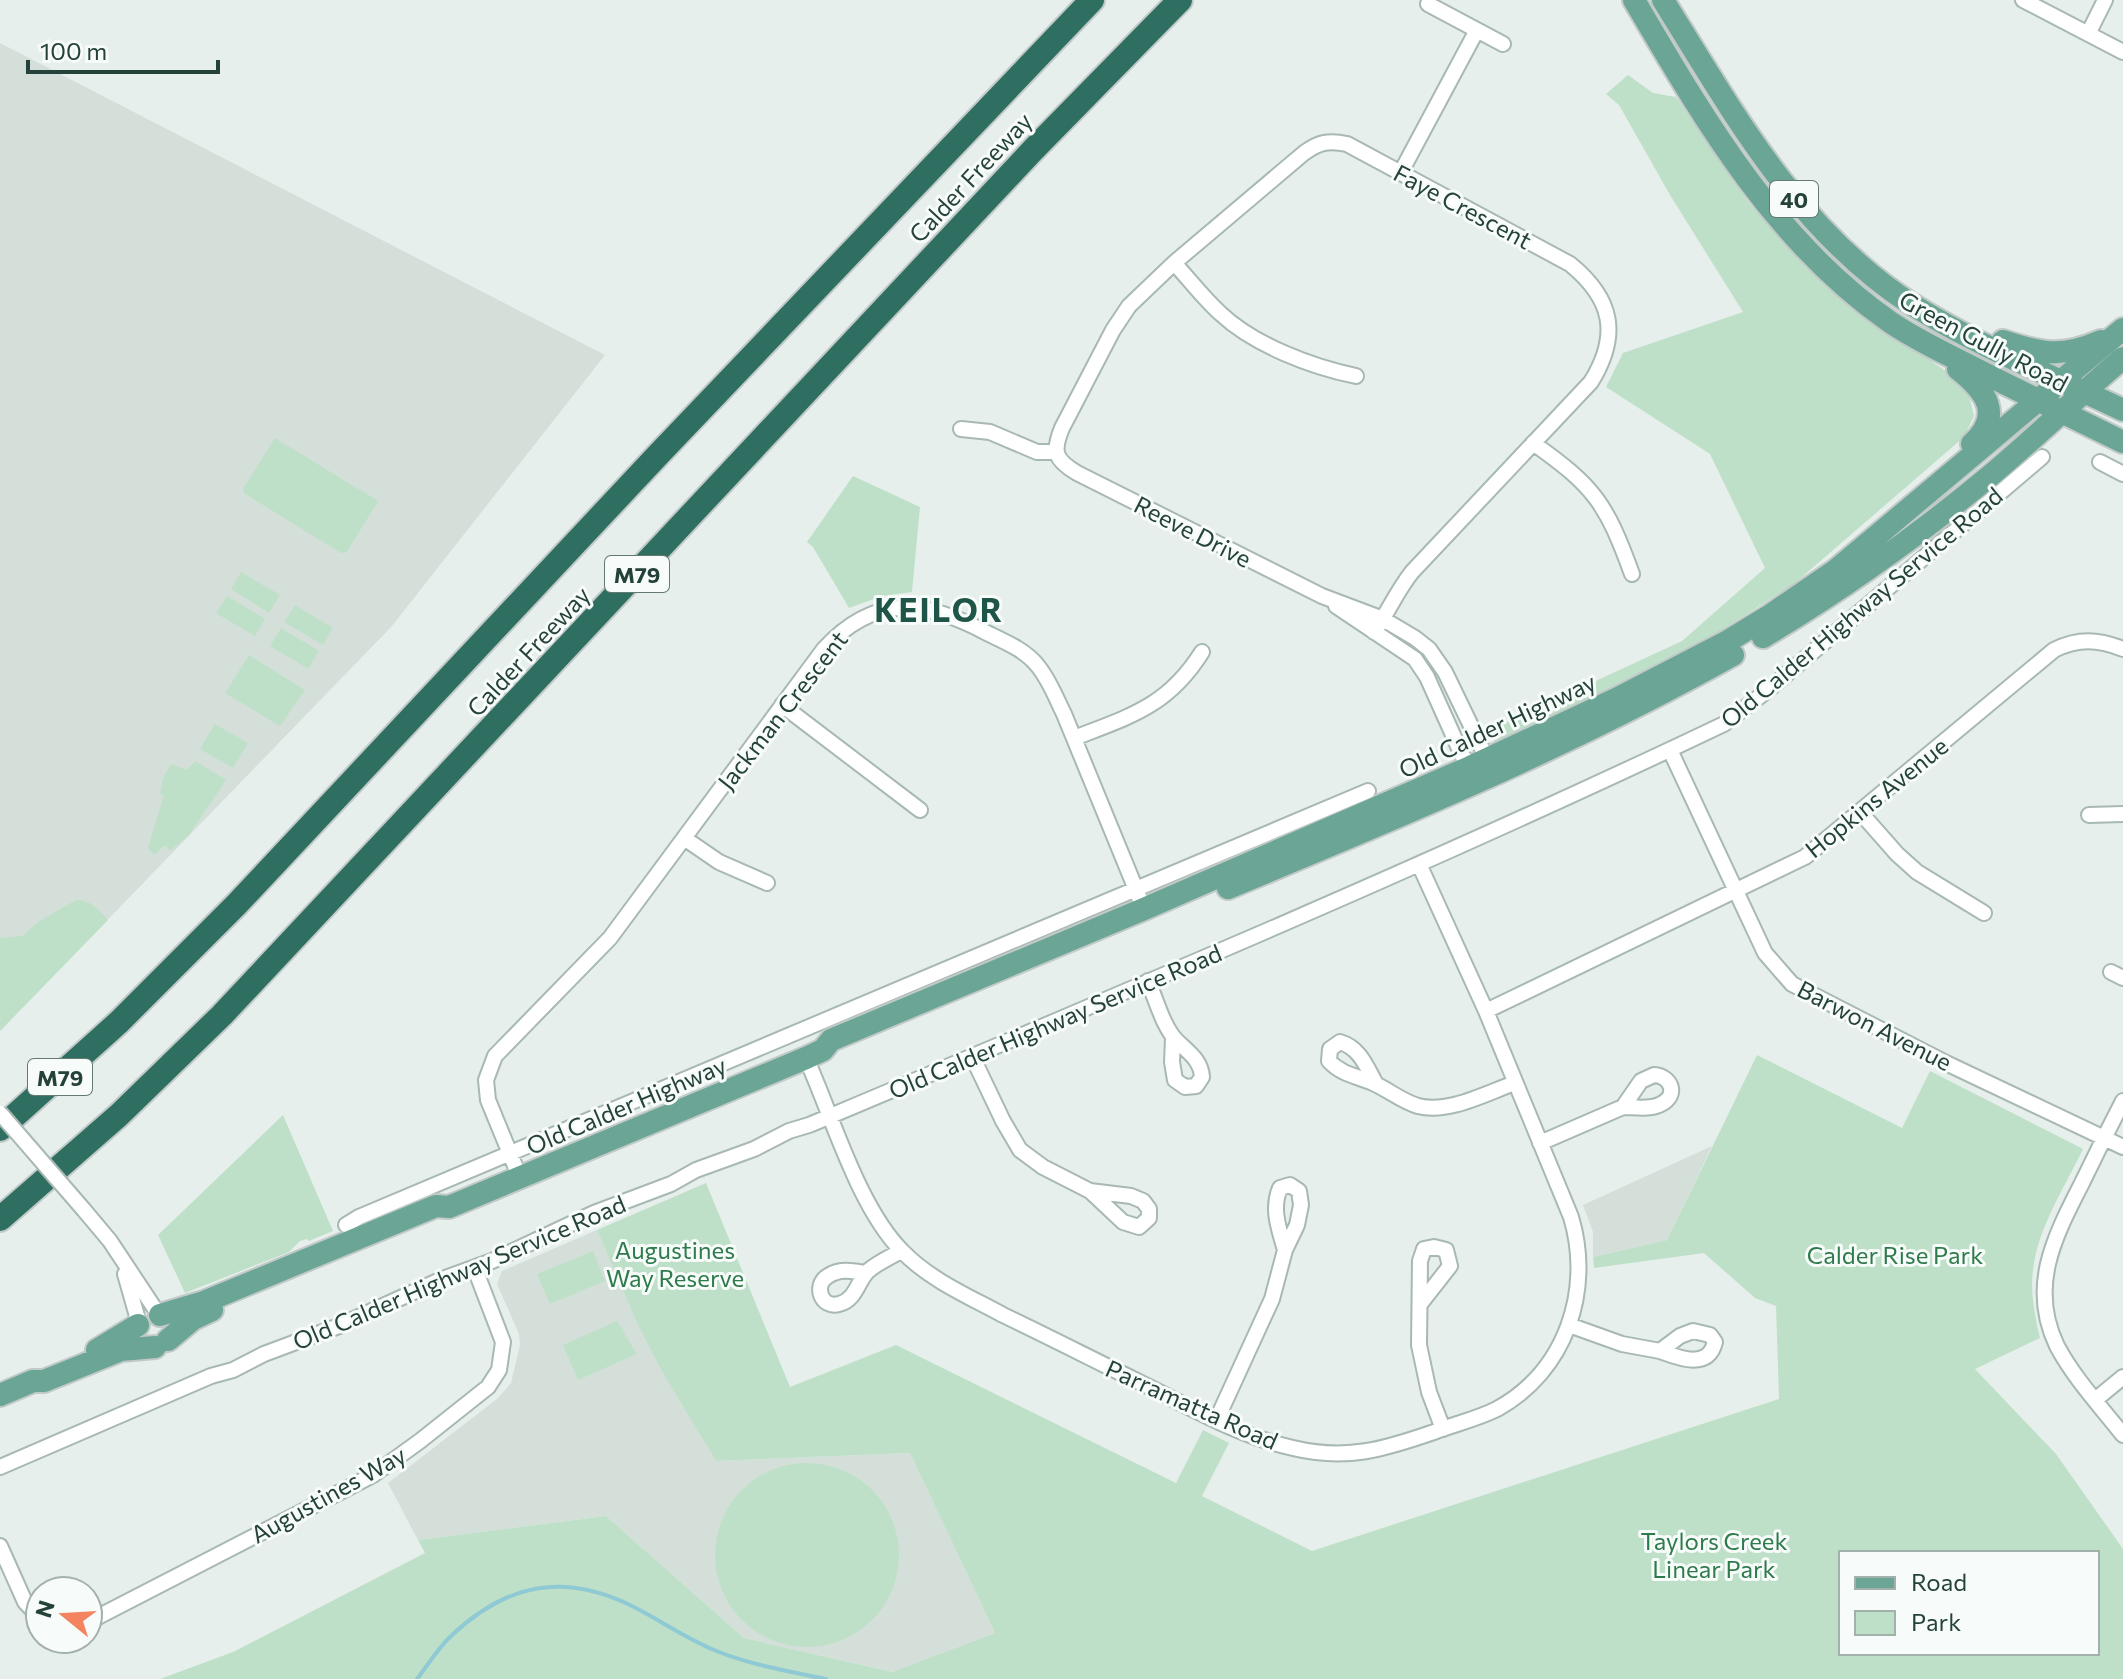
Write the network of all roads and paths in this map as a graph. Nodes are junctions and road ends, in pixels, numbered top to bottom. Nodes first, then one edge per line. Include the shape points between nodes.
1 (1092, 0) edge
2 (1180, 0) edge
3 (1634, 0) edge
4 (1663, 0) edge
5 (2023, 0) edge
6 (2105, 0) edge
7 (1428, 4) dead end
8 (1477, 30) junction
9 (2088, 34) junction
10 (1503, 44) dead end
11 (2123, 52) edge
12 (1401, 172) junction
13 (1174, 263) junction
14 (1934, 317) junction
15 (2121, 331) edge
16 (1913, 335) junction
17 (2123, 358) edge
18 (1356, 376) dead end
19 (2059, 382) junction
20 (2085, 392) junction
21 (2037, 400) junction
22 (2123, 410) edge
23 (2061, 412) junction
24 (961, 429) dead end
25 (2123, 442) edge
26 (1533, 443) junction
27 (2042, 457) dead end
28 (1060, 458) junction
29 (2100, 462) dead end
30 (2123, 474) edge
31 (1836, 570) junction
32 (1632, 574) dead end
33 (1322, 596) junction
34 (1383, 619) junction
35 (1374, 632) junction
36 (2123, 649) edge
37 (1202, 652) dead end
38 (782, 705) junction
39 (1074, 738) junction
40 (1670, 750) junction
41 (1480, 769) junction
42 (1368, 791) dead end
43 (920, 810) dead end
44 (1860, 812) junction
45 (2123, 814) edge
46 (2089, 815) dead end
47 (684, 838) junction
48 (1419, 864) junction
49 (767, 883) dead end
50 (1736, 891) junction
51 (1143, 906) junction
52 (1984, 913) dead end
53 (1148, 981) junction
54 (1486, 1011) junction
55 (1173, 1038) dead end
56 (814, 1054) junction
57 (972, 1056) junction
58 (1515, 1083) junction
59 (1376, 1084) dead end
60 (2123, 1101) edge
61 (1623, 1107) dead end
62 (0, 1113) edge
63 (830, 1117) junction
64 (0, 1129) edge
65 (2103, 1141) junction
66 (1540, 1143) junction
67 (2123, 1147) edge
68 (509, 1153) junction
69 (2123, 1155) edge
70 (520, 1178) junction
71 (1090, 1191) dead end
72 (449, 1207) junction
73 (0, 1219) edge
74 (346, 1225) dead end
75 (1285, 1250) dead end
76 (901, 1251) junction
77 (120, 1259) junction
78 (475, 1269) junction
79 (865, 1273) dead end
80 (1421, 1303) dead end
81 (149, 1319) junction
82 (1569, 1325) junction
83 (162, 1344) junction
84 (1660, 1351) dead end
85 (2123, 1377) edge
86 (33, 1381) junction
87 (0, 1395) edge
88 (2095, 1400) junction
89 (1217, 1419) junction
90 (1443, 1429) junction
91 (2123, 1435) edge
92 (0, 1467) edge
93 (0, 1546) edge
94 (24, 1600) edge
95 (104, 1614) edge

1 - 64 highway, Calder Freeway / M79 via 237,904 119,1022
2 - 73 highway, Calder Freeway / M79 via 222,1015 109,1125
3 - 16 main road, Green Gully Road / 40 via 1695,103 1792,236 1860,299
4 - 14 main road, Green Gully Road / 40 via 1800,207 1873,275
5 - 9 street
6 - 9 street
7 - 8 street
8 - 10 street
8 - 12 street
9 - 11 street
12 - 13 street, Faye Crescent via 1347,144 1315,145
12 - 26 street, Faye Crescent via 1570,264 1602,300 1609,327 1601,366
13 - 18 street via 1241,330 1325,370
13 - 28 street, Faye Crescent via 1129,306 1113,330 1056,442
14 - 15 main road via 2046,353 2081,349
14 - 19 main road, Green Gully Road / 40
15 - 19 main road, Old Calder Highway
16 - 21 main road, Green Gully Road / 40
16 - 31 main road via 1980,389 1989,408 1987,425
17 - 20 main road, Old Calder Highway
19 - 20 main road, Green Gully Road / 40
19 - 21 main road, Old Calder Highway
20 - 22 main road, Green Gully Road / 40
20 - 23 main road, Old Calder Highway
21 - 23 main road, Green Gully Road / 40
21 - 31 main road, Old Calder Highway
23 - 25 main road, Green Gully Road / 40
23 - 41 main road, Old Calder Highway via 1923,529 1787,623 1641,705
24 - 28 street, Reeve Drive via 990,432
26 - 32 street via 1594,493
26 - 34 street, Faye Crescent via 1412,572
27 - 40 street, Old Calder Highway Service Road via 1735,717
28 - 33 street, Reeve Drive
29 - 30 street
31 - 41 main road, Old Calder Highway via 1728,641
33 - 34 street, Reeve Drive
33 - 35 street, Reeve Drive
34 - 35 street, Faye Crescent
34 - 41 street, Reeve Drive via 1435,656
35 - 41 street, Reeve Drive via 1421,667
36 - 44 street, Hopkins Avenue via 2089,640 2054,650
37 - 39 street via 1188,674 1153,705
38 - 39 street, Jackman Crescent via 849,625 879,611 919,607 947,613 1024,653 1039,668
38 - 43 street
38 - 47 street, Jackman Crescent
39 - 51 street, Jackman Crescent
40 - 48 street, Old Calder Highway Service Road
40 - 50 street, Barwon Avenue
41 - 51 main road, Old Calder Highway
42 - 51 street
44 - 50 street, Hopkins Avenue via 1805,857
44 - 52 street via 1907,863
45 - 46 street
47 - 49 street via 719,862
47 - 68 street, Jackman Crescent via 599,952 495,1056 486,1089
48 - 53 street, Old Calder Highway Service Road
48 - 54 street, Parramatta Road
50 - 54 street, Hopkins Avenue
50 - 65 street, Barwon Avenue via 1771,962 1799,989
51 - 56 main road, Old Calder Highway via 837,1051
51 - 68 street
53 - 55 street
53 - 57 street, Old Calder Highway Service Road
54 - 58 street, Parramatta Road
56 - 63 street, Parramatta Road
56 - 70 main road, Old Calder Highway
57 - 63 street, Old Calder Highway Service Road
57 - 71 street via 1020,1150
58 - 59 street via 1432,1108 1390,1095
58 - 66 street, Parramatta Road
60 - 65 street
61 - 66 street
62 - 77 street, bridge
63 - 76 street, Parramatta Road via 881,1228
63 - 78 street, Old Calder Highway Service Road via 594,1213
65 - 67 street, Barwon Avenue
65 - 69 street, Barwon Avenue
65 - 88 street via 2051,1247 2045,1289 2057,1344
66 - 82 street, Parramatta Road via 1579,1248 1579,1284
68 - 70 street, Jackman Crescent
68 - 74 street
70 - 72 main road, Old Calder Highway
72 - 81 main road, Old Calder Highway via 436,1206 204,1302
72 - 83 main road, Old Calder Highway via 440,1219 202,1314
75 - 89 street via 1272,1299
76 - 79 street
76 - 89 street, Parramatta Road via 925,1273 962,1294
77 - 81 street
77 - 81 street
78 - 92 street, Old Calder Highway Service Road
78 - 95 street, Augustines Way via 503,1342 499,1370 488,1387 373,1475
80 - 90 street via 1422,1365
81 - 83 main road via 170,1326
81 - 86 main road, Old Calder Highway via 109,1345 40,1371
82 - 84 street
82 - 90 street, Parramatta Road via 1545,1368 1522,1391 1478,1418
83 - 86 main road, Old Calder Highway via 121,1350
85 - 88 street
86 - 87 main road, Old Calder Highway
88 - 91 street
89 - 90 street, Parramatta Road via 1295,1449 1353,1454
93 - 94 street

